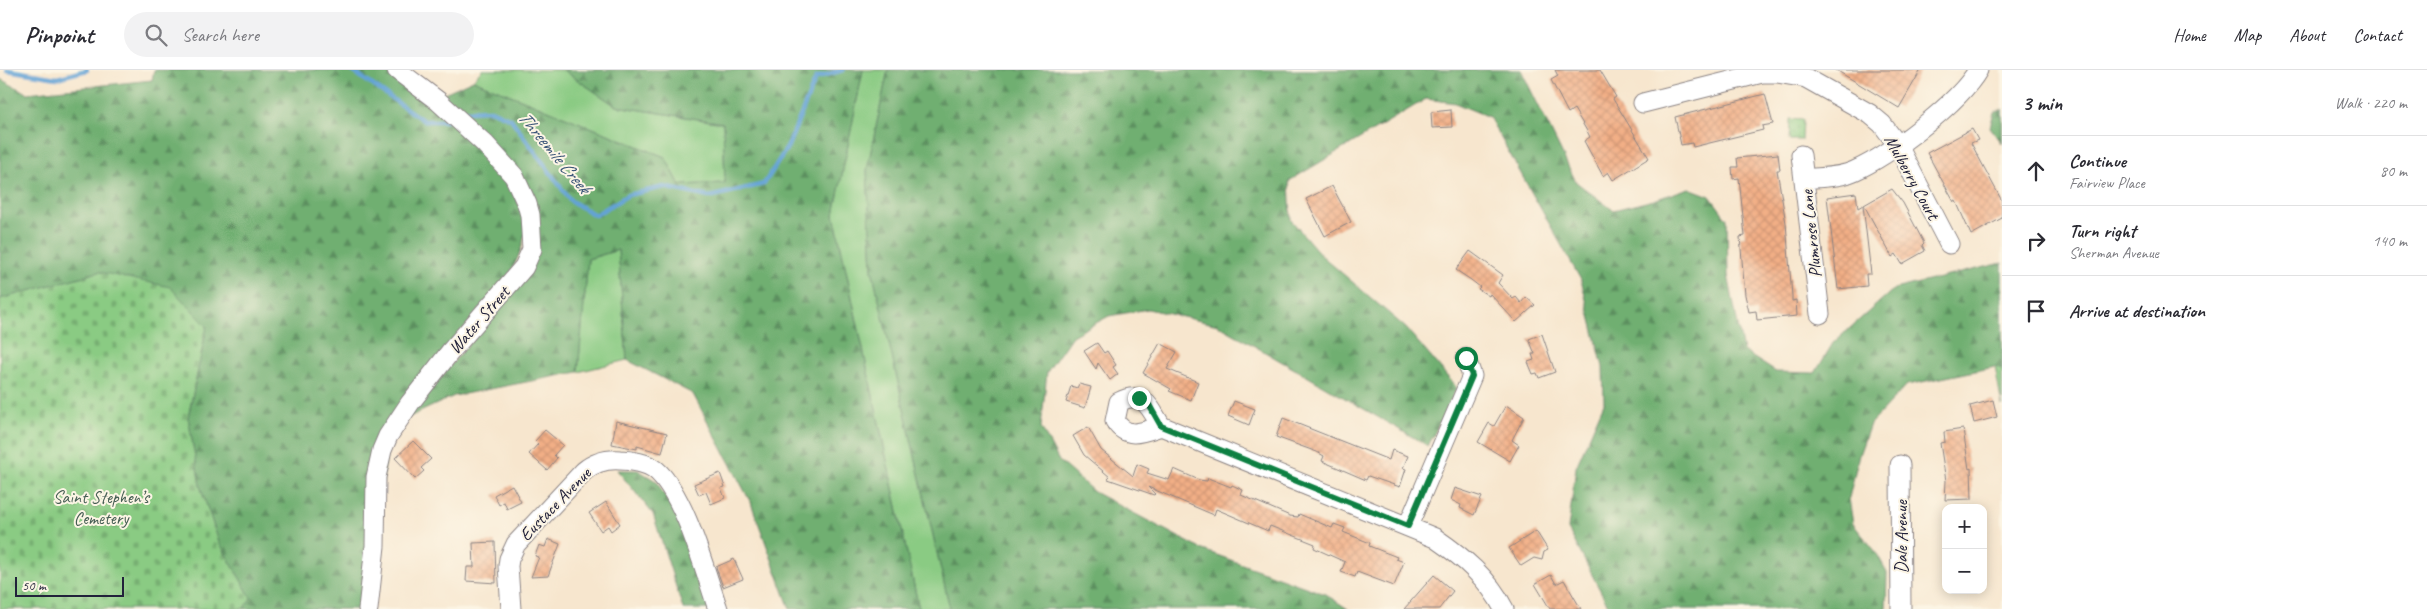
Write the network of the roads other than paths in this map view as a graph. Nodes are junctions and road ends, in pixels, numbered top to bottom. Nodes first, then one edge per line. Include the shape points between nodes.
1 (397, 70) edge
2 (1978, 70) edge
3 (1643, 103) dead end
4 (1897, 144) junction
5 (1801, 155) dead end
6 (1805, 178) junction
7 (1949, 244) dead end
8 (1820, 314) dead end
9 (1466, 358) dead end
10 (1161, 426) dead end
11 (1900, 465) dead end
12 (1408, 526) junction
13 (368, 609) edge
14 (511, 609) edge
15 (718, 609) edge
16 (1504, 609) edge
17 (1901, 609) edge

1 - 13 street, Water Street via 438,101 514,176 530,215 532,249 524,267 450,352 388,436 376,476 375,546
2 - 4 street via 1962,92 1941,112
3 - 4 street, Mulberry Court via 1762,73 1798,76 1870,114
4 - 6 street via 1854,171
4 - 7 street, Mulberry Court
5 - 6 street, Plumrose Lane
6 - 8 street, Plumrose Lane
9 - 12 street via 1472,376
10 - 12 street
11 - 17 street, Dale Avenue
12 - 16 street via 1435,538 1464,558 1482,576
14 - 15 street, Eustace Avenue via 509,559 516,544 584,471 607,460 648,465 665,481 685,517

